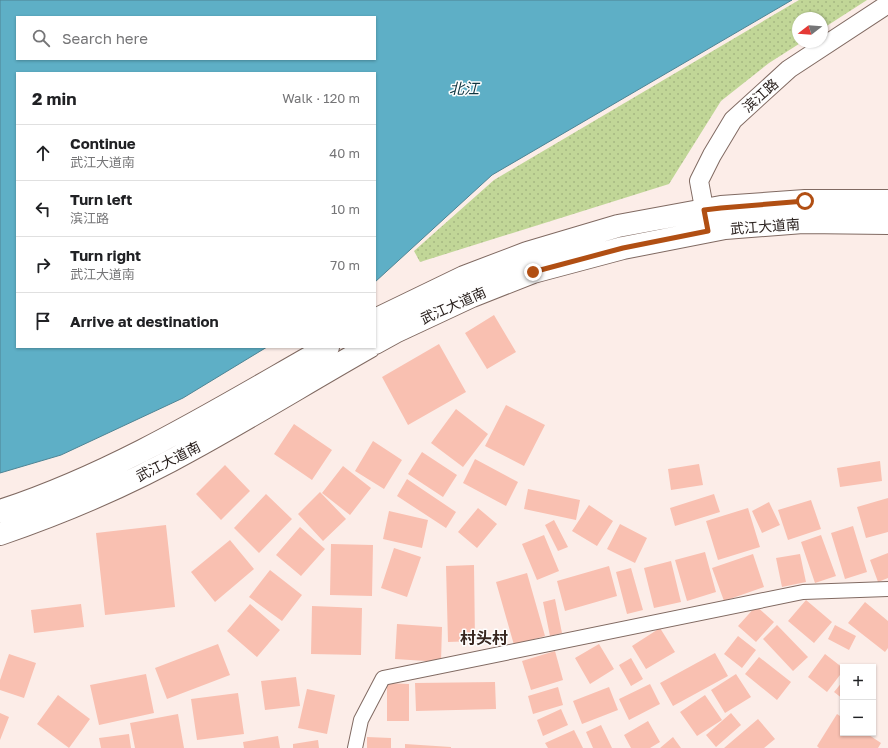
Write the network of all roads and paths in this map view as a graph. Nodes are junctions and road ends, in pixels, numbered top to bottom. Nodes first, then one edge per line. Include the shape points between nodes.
1 (888, 4) edge
2 (888, 201) edge
3 (706, 221) junction
4 (888, 223) edge
5 (376, 320) edge
6 (376, 342) edge
7 (326, 348) edge
8 (367, 348) edge
9 (0, 511) edge
10 (0, 534) edge
11 (888, 589) edge
12 (355, 748) edge

1 - 3 street, 滨江路 via 789,69 732,120 699,181
2 - 3 main road, 武江大道南 via 805,201 721,208
3 - 4 main road, 武江大道南 via 725,228 803,222
3 - 5 main road, 武江大道南 via 618,226 527,253 464,276
3 - 6 main road, 武江大道南 via 623,248 533,272 472,296
7 - 9 main road, 武江大道南 via 104,471
8 - 10 main road, 武江大道南 via 195,448 112,490
11 - 12 street via 803,592 383,678 361,720

